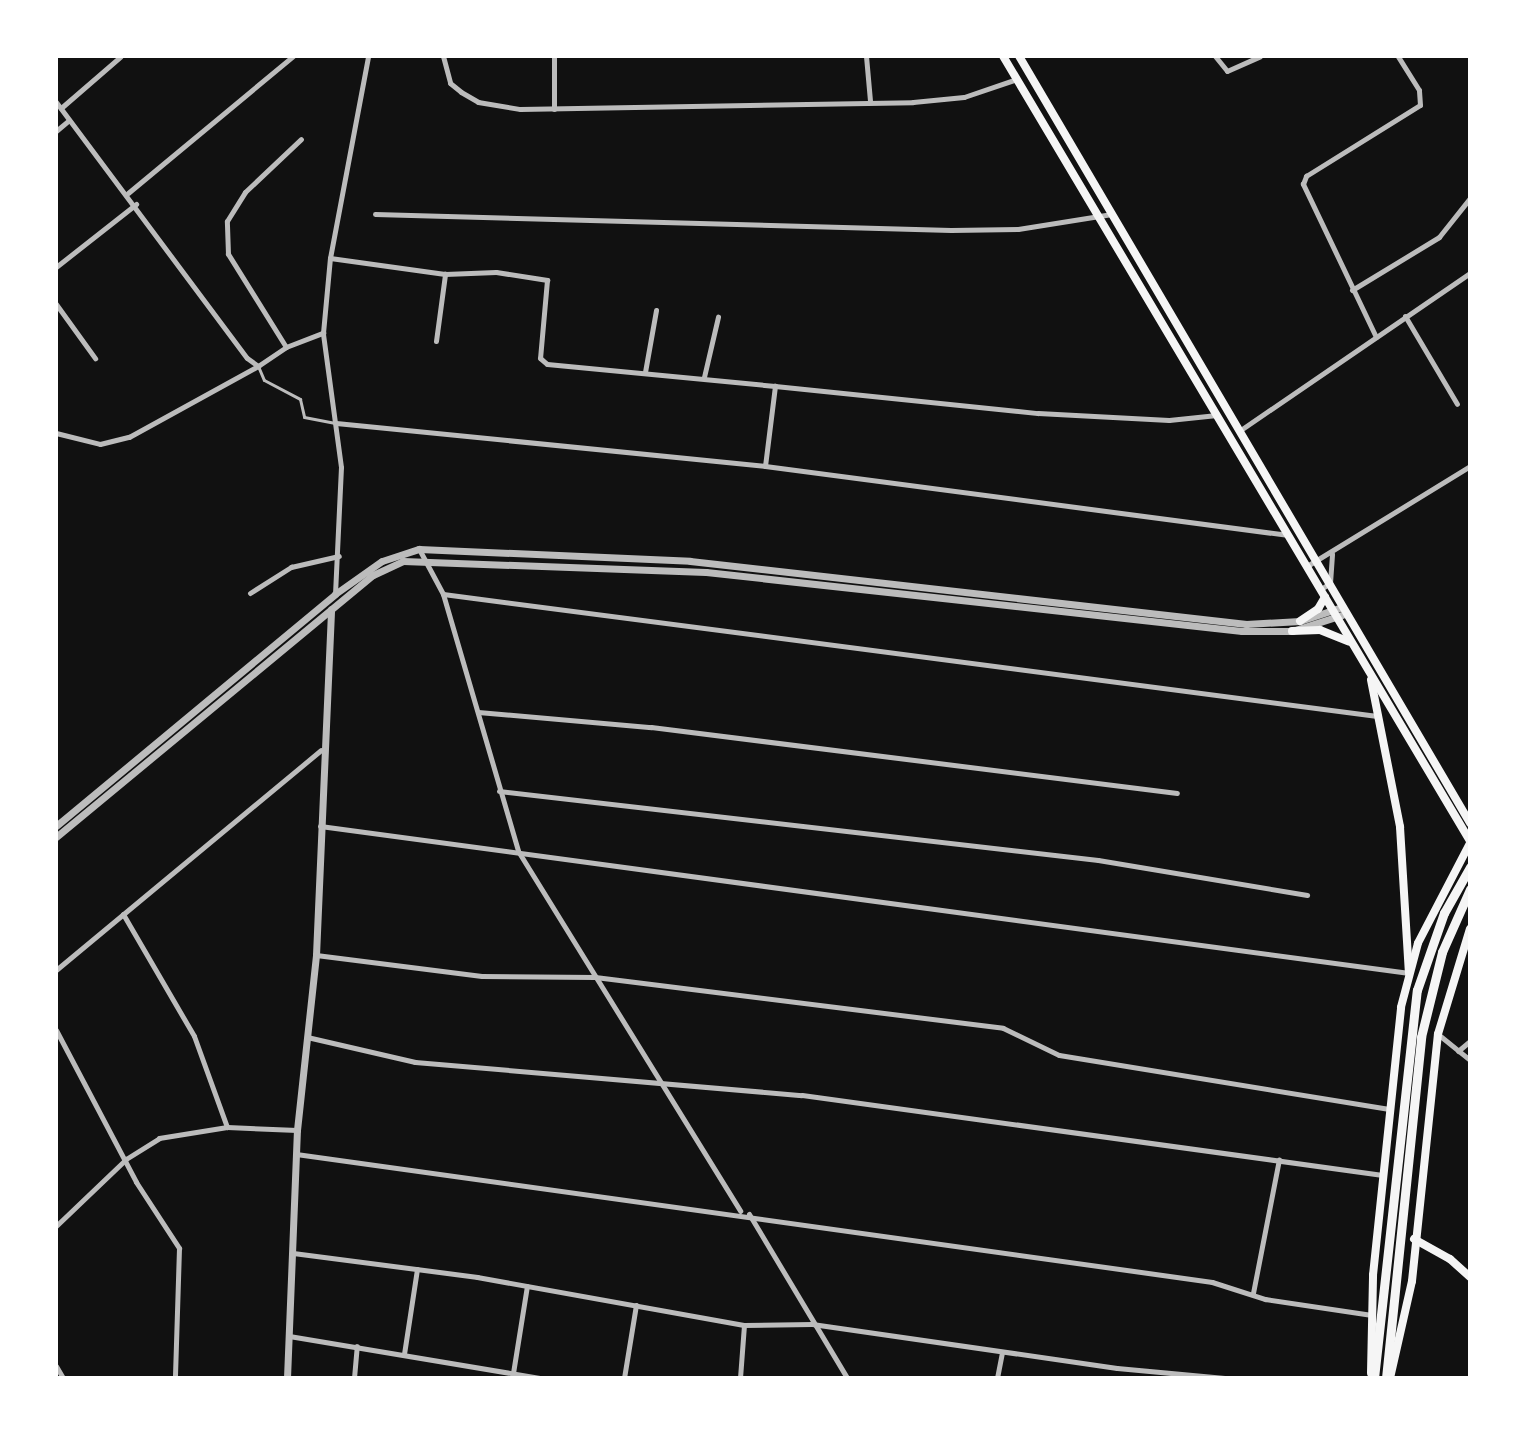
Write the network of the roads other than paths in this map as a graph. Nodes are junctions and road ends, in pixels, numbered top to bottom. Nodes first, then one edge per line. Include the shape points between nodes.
1 (121, 56) edge
2 (293, 56) edge
3 (368, 56) edge
4 (443, 56) edge
5 (554, 56) edge
6 (866, 56) edge
7 (1003, 56) edge
8 (1019, 56) edge
9 (1215, 56) edge
10 (1260, 56) edge
11 (1398, 56) edge
12 (1017, 79) junction
13 (870, 101) junction
14 (56, 102) edge
15 (61, 108) junction
16 (554, 109) junction
17 (69, 120) junction
18 (56, 131) edge
19 (301, 139) dead end
20 (128, 193) junction
21 (1470, 198) edge
22 (136, 204) junction
23 (375, 214) dead end
24 (1112, 214) junction
25 (1100, 217) junction
26 (330, 258) junction
27 (56, 267) edge
28 (1470, 273) edge
29 (445, 274) junction
30 (1352, 290) junction
31 (56, 304) edge
32 (656, 310) dead end
33 (1405, 316) junction
34 (718, 317) dead end
35 (323, 333) junction
36 (1376, 337) junction
37 (436, 341) dead end
38 (286, 347) junction
39 (95, 358) dead end
40 (258, 366) junction
41 (645, 372) junction
42 (704, 377) junction
43 (775, 386) junction
44 (1457, 404) dead end
45 (1218, 414) junction
46 (336, 423) junction
47 (1242, 429) junction
48 (56, 433) edge
49 (765, 466) junction
50 (1469, 468) edge
51 (1289, 535) junction
52 (419, 549) junction
53 (1332, 553) junction
54 (339, 556) junction
55 (425, 559) junction
56 (1317, 561) junction
57 (1307, 566) junction
58 (1330, 583) junction
59 (250, 593) dead end
60 (1323, 593) junction
61 (335, 594) junction
62 (443, 594) junction
63 (331, 609) junction
64 (1339, 612) junction
65 (1300, 621) junction
66 (1292, 631) junction
67 (1352, 643) junction
68 (1370, 675) junction
69 (478, 712) junction
70 (1377, 716) junction
71 (321, 750) junction
72 (1443, 777) junction
73 (1435, 782) junction
74 (499, 791) junction
75 (1177, 793) dead end
76 (1470, 823) edge
77 (319, 825) junction
78 (56, 826) edge
79 (56, 837) edge
80 (1470, 842) edge
81 (518, 851) junction
82 (1470, 867) edge
83 (1470, 889) edge
84 (1307, 895) dead end
85 (123, 914) junction
86 (1470, 929) edge
87 (316, 955) junction
88 (56, 970) edge
89 (1409, 973) junction
90 (595, 977) junction
91 (56, 1030) edge
92 (1438, 1034) junction
93 (306, 1037) junction
94 (1470, 1041) edge
95 (1458, 1051) junction
96 (1470, 1060) edge
97 (660, 1081) junction
98 (1388, 1109) junction
99 (227, 1127) junction
100 (297, 1130) junction
101 (296, 1154) junction
102 (126, 1159) junction
103 (1279, 1159) junction
104 (1384, 1175) junction
105 (741, 1212) junction
106 (748, 1213) junction
107 (56, 1226) edge
108 (1415, 1236) junction
109 (293, 1253) junction
110 (417, 1269) junction
111 (1470, 1270) edge
112 (1470, 1277) edge
113 (527, 1286) junction
114 (1253, 1293) junction
115 (636, 1305) junction
116 (1372, 1315) junction
117 (812, 1324) junction
118 (744, 1325) junction
119 (289, 1336) junction
120 (357, 1346) junction
121 (1002, 1352) junction
122 (404, 1354) junction
123 (56, 1366) edge
124 (1117, 1368) junction
125 (513, 1373) junction
126 (63, 1378) edge
127 (175, 1378) edge
128 (287, 1378) edge
129 (354, 1378) edge
130 (540, 1378) edge
131 (624, 1378) edge
132 (740, 1378) edge
133 (847, 1378) edge
134 (997, 1378) edge
135 (1115, 1378) edge
136 (1225, 1378) edge
137 (1372, 1378) edge
138 (1388, 1378) edge

1 - 15 street
2 - 20 street
3 - 26 street
4 - 16 street via 450,83 478,102
5 - 16 street
6 - 13 street
7 - 12 main road
8 - 24 main road
9 - 10 street via 1227,71
11 - 30 street via 1419,90 1420,105 1306,176 1303,184
12 - 13 street via 964,97
12 - 25 main road
13 - 16 street
14 - 15 street
15 - 17 street
17 - 18 street
17 - 20 street
19 - 38 street via 245,192 227,221 228,254
20 - 22 street
21 - 30 street via 1439,237
22 - 27 street
22 - 40 street
23 - 25 street via 951,230 1018,229
24 - 25 street
24 - 47 main road
25 - 45 main road
26 - 29 street
26 - 35 street
28 - 33 street
29 - 37 street
29 - 41 street via 496,272 547,280 540,358 547,364
30 - 36 street
31 - 39 street
32 - 41 street
33 - 36 street
33 - 44 street
34 - 42 street
35 - 38 street
35 - 46 street
36 - 47 street
38 - 40 street
40 - 46 lane via 264,380 300,399 304,417
40 - 48 street via 129,437 100,444
41 - 42 street
42 - 43 street
43 - 45 street via 1038,413 1169,420
43 - 49 street
45 - 51 main road
46 - 49 street
46 - 54 street via 341,467
47 - 56 main road
49 - 51 street
50 - 53 street
51 - 57 main road
52 - 55 street
52 - 61 street via 382,561
52 - 65 street via 690,561 1246,624
53 - 56 street
53 - 58 street
54 - 59 street via 291,567
54 - 61 street
55 - 62 street
55 - 63 street via 384,569
55 - 66 street via 706,572 1242,631
56 - 57 street
56 - 58 main road
57 - 60 main road
58 - 60 street
58 - 64 main road
60 - 64 main road
60 - 65 main road via 1318,609
61 - 78 street
62 - 69 street
62 - 70 street
63 - 71 street
63 - 79 street
64 - 65 street
64 - 66 street
64 - 67 main road
64 - 72 main road
66 - 67 main road via 1320,630
67 - 68 main road
68 - 70 main road
68 - 73 main road
69 - 74 street
69 - 75 street via 651,727
70 - 89 main road via 1400,827
71 - 77 street
71 - 85 street
72 - 73 main road
72 - 76 main road
73 - 80 main road
74 - 81 street
74 - 84 street via 1098,860
77 - 81 street
77 - 87 street
80 - 89 main road via 1432,911
81 - 89 street
81 - 90 street
82 - 137 highway via 1430,945 1409,1033
83 - 138 highway via 1442,952 1421,1037
85 - 88 street
85 - 99 street via 194,1036
86 - 92 main road
87 - 90 street via 482,976
87 - 93 street
89 - 98 main road
90 - 97 street
90 - 98 street via 1003,1028 1059,1055
91 - 102 street
92 - 95 street
92 - 108 main road
93 - 97 street via 415,1062 620,1083
93 - 100 street
94 - 95 street
95 - 96 street
97 - 103 street
97 - 105 street
98 - 104 main road
99 - 100 street
99 - 102 street via 159,1138
100 - 101 street
101 - 105 street
101 - 109 street
102 - 107 street
102 - 127 street via 179,1248
103 - 104 street
103 - 114 street
104 - 116 main road
105 - 106 street
106 - 114 street via 1212,1282
106 - 117 street
108 - 111 main road
108 - 112 main road
108 - 138 main road via 1412,1281
109 - 110 street
109 - 119 street
110 - 113 street
110 - 122 street
113 - 115 street
113 - 125 street
114 - 116 street
115 - 118 street
115 - 131 street
116 - 137 main road
117 - 118 street
117 - 121 street
117 - 133 street
118 - 132 street
119 - 120 street
119 - 128 street
120 - 122 street
120 - 129 street
121 - 124 street
121 - 134 street
122 - 125 street
123 - 126 street
124 - 135 street
124 - 136 street
125 - 130 street

